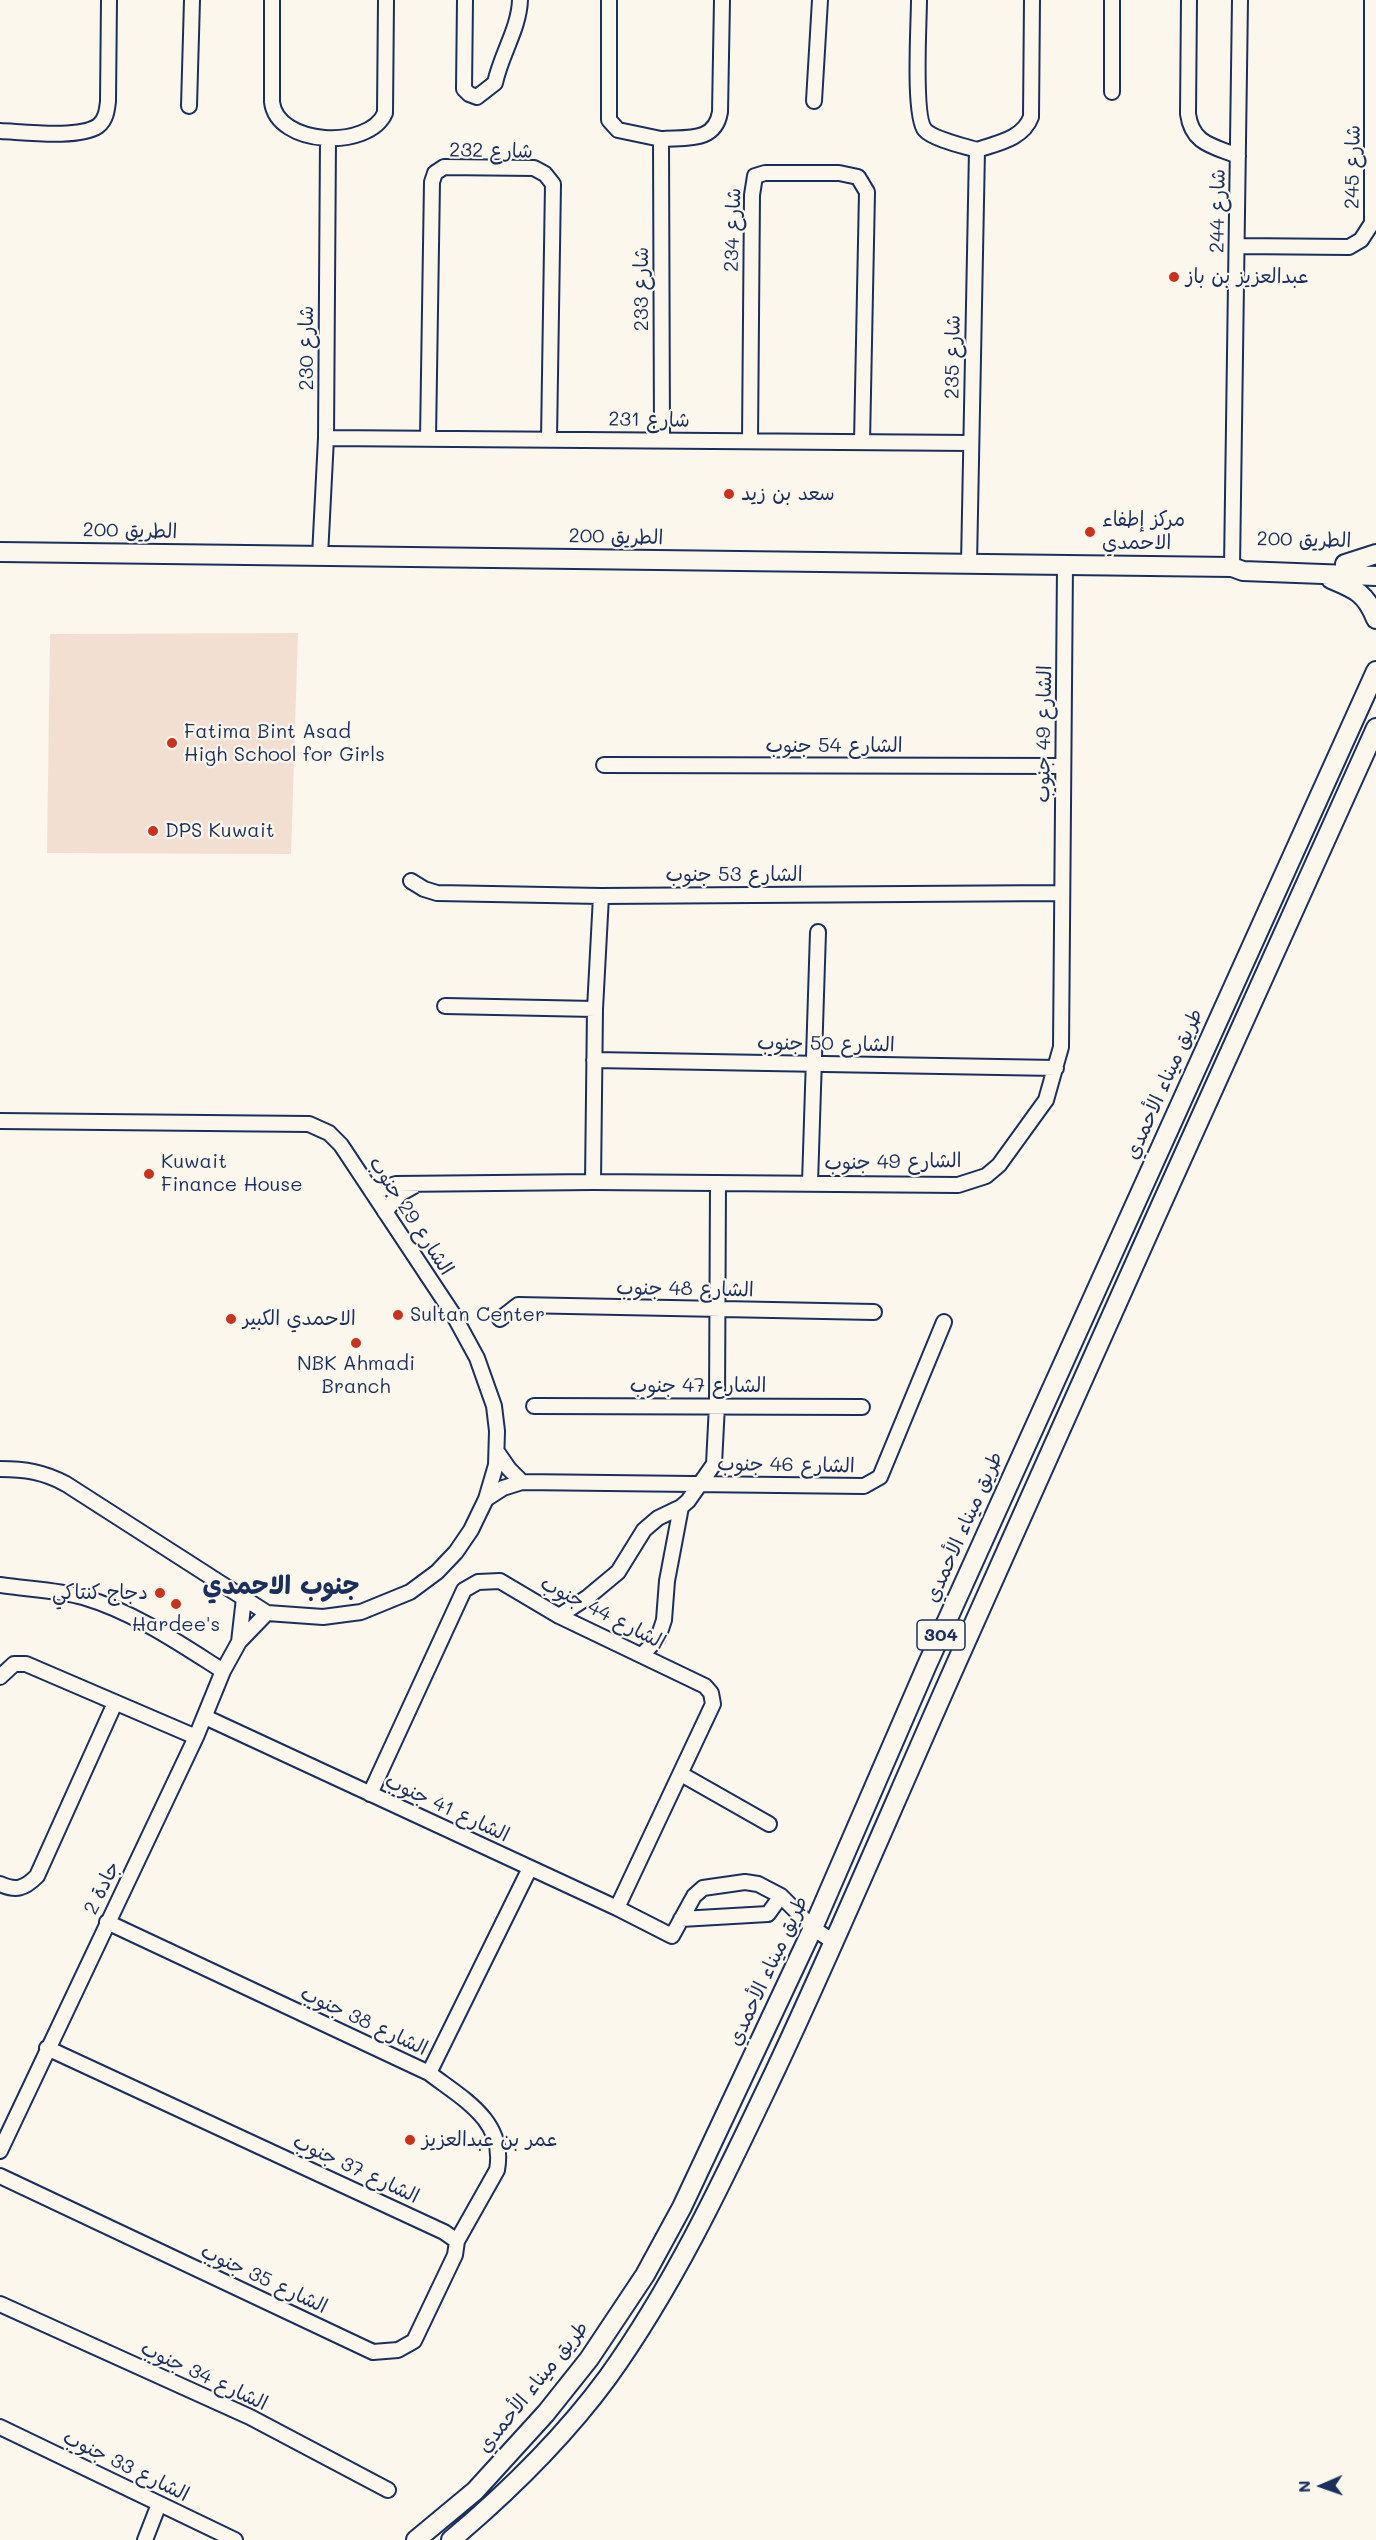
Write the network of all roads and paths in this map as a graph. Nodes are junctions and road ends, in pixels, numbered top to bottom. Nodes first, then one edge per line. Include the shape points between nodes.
1 (109, 0) edge
2 (192, 0) edge
3 (272, 0) edge
4 (386, 0) edge
5 (465, 0) edge
6 (520, 0) edge
7 (609, 0) edge
8 (722, 0) edge
9 (820, 0) edge
10 (920, 0) edge
11 (1032, 0) edge
12 (1112, 0) edge
13 (1189, 0) edge
14 (1240, 0) edge
15 (1372, 0) edge
16 (1112, 92) dead end
17 (814, 101) dead end
18 (189, 106) dead end
19 (0, 131) edge
20 (661, 139) junction
21 (328, 140) junction
22 (1375, 148) edge
23 (977, 150) junction
24 (1238, 156) junction
25 (1237, 246) junction
26 (326, 438) junction
27 (428, 438) junction
28 (549, 439) junction
29 (662, 439) junction
30 (750, 441) junction
31 (862, 442) junction
32 (971, 443) junction
33 (0, 552) edge
34 (1376, 554) edge
35 (320, 556) junction
36 (1376, 563) edge
37 (969, 564) junction
38 (1346, 564) junction
39 (1065, 565) junction
40 (1232, 567) junction
41 (1321, 575) junction
42 (1376, 576) edge
43 (1376, 619) edge
44 (1376, 653) edge
45 (1376, 671) edge
46 (1362, 702) junction
47 (1376, 728) edge
48 (604, 765) dead end
49 (1063, 766) junction
50 (411, 881) dead end
51 (1061, 893) junction
52 (601, 896) junction
53 (818, 932) dead end
54 (445, 1006) dead end
55 (595, 1009) junction
56 (594, 1060) junction
57 (814, 1064) junction
58 (1056, 1068) junction
59 (0, 1121) edge
60 (593, 1182) junction
61 (718, 1183) junction
62 (810, 1183) junction
63 (418, 1185) junction
64 (372, 1192) junction
65 (383, 1209) junction
66 (717, 1309) junction
67 (874, 1312) dead end
68 (500, 1319) dead end
69 (944, 1322) dead end
70 (717, 1405) junction
71 (534, 1406) dead end
72 (862, 1407) dead end
73 (498, 1454) junction
74 (0, 1468) edge
75 (522, 1482) junction
76 (700, 1484) junction
77 (486, 1499) junction
78 (681, 1507) junction
79 (0, 1585) edge
80 (243, 1598) junction
81 (267, 1613) junction
82 (559, 1616) junction
83 (239, 1642) junction
84 (642, 1655) junction
85 (223, 1671) junction
86 (0, 1677) edge
87 (115, 1703) junction
88 (205, 1717) junction
89 (196, 1737) junction
90 (681, 1774) junction
91 (370, 1794) junction
92 (769, 1824) dead end
93 (530, 1868) junction
94 (0, 1884) edge
95 (781, 1896) junction
96 (616, 1908) junction
97 (681, 1919) junction
98 (107, 1922) junction
99 (813, 1928) junction
100 (835, 1943) junction
101 (47, 2048) junction
102 (429, 2073) junction
103 (0, 2151) edge
104 (0, 2176) edge
105 (457, 2241) junction
106 (0, 2304) edge
107 (0, 2427) edge
108 (388, 2490) dead end
109 (159, 2504) junction
110 (145, 2540) edge
111 (235, 2540) edge
112 (416, 2540) edge
113 (451, 2540) edge

1 - 19 street via 108,101 100,124 81,132
2 - 18 street
3 - 21 street via 274,112 288,128
4 - 21 street via 385,113 372,129
5 - 6 street via 464,89 477,96 495,83 499,63 519,18
7 - 20 street via 609,120 618,130
8 - 20 street via 718,123 706,135
9 - 17 street
10 - 23 street via 918,106 922,125 932,135
11 - 23 street via 1032,117 1019,134
12 - 16 street
13 - 24 street via 1189,125 1198,139
14 - 24 street, شارع 244
15 - 22 street, شارع 245
20 - 29 street, شارع 233
21 - 26 street, شارع 230
22 - 25 street, شارع 245 via 1372,223 1361,240 1349,247
23 - 32 street, شارع 235
24 - 25 street, شارع 244
25 - 40 street, شارع 244
26 - 27 street, شارع 231
26 - 35 street, شارع 230
27 - 28 street, شارع 231
27 - 28 street, شارع 232 via 432,182 435,173 444,167 534,168 553,184
28 - 29 street, شارع 231
29 - 30 street, شارع 231
30 - 31 street, شارع 231
30 - 31 street, شارع 234 via 752,195 755,176 765,172 838,173 858,177 867,192
31 - 32 street, شارع 231
32 - 37 street, شارع 235
33 - 35 main road, الطريق 200
34 - 38 main road
35 - 37 main road, الطريق 200
36 - 38 main road, الطريق 200
37 - 39 main road, الطريق 200
38 - 40 main road, الطريق 200 via 1249,561
39 - 40 main road, الطريق 200
39 - 49 street, الشارع 49 جنوب
40 - 41 main road, الطريق 200
41 - 42 main road, الطريق 200
41 - 43 main road via 1367,598
44 - 46 main road
45 - 46 main road, طريق ميناء الأحمدي / 304
46 - 99 main road, طريق ميناء الأحمدي / 304 via 932,1654
47 - 100 main road, 304 via 951,1674
48 - 49 street, الشارع 54 جنوب
49 - 51 street, الشارع 49 جنوب
50 - 52 street, الشارع 53 جنوب via 437,893
51 - 52 street, الشارع 53 جنوب
51 - 58 street, الشارع 49 جنوب via 1061,1047
52 - 55 street
53 - 57 street
54 - 55 street
55 - 56 street
56 - 57 street, الشارع 50 جنوب
56 - 60 street
57 - 58 street, الشارع 50 جنوب
57 - 62 street
58 - 62 street, الشارع 49 جنوب via 1046,1100 999,1165 986,1176 958,1185
59 - 64 street, الشارع 29 جنوب via 309,1124 329,1133 341,1145
60 - 61 street, الشارع 49 جنوب
60 - 63 street, الشارع 49 جنوب
61 - 62 street, الشارع 49 جنوب
61 - 66 street
63 - 64 street, الشارع 49 جنوب via 396,1184
63 - 65 street
64 - 65 street, الشارع 29 جنوب
65 - 73 street, الشارع 29 جنوب via 453,1314 477,1358 494,1406
66 - 67 street, الشارع 48 جنوب
66 - 68 street, الشارع 48 جنوب via 518,1305
66 - 70 street
69 - 76 street, الشارع 46 جنوب via 880,1477 864,1486
70 - 71 street, الشارع 47 جنوب
70 - 72 street, الشارع 47 جنوب
70 - 76 street via 714,1464
73 - 75 street
73 - 77 street, الشارع 29 جنوب
74 - 80 street, الشارع 29 جنوب via 47,1474 66,1484
75 - 76 street, الشارع 46 جنوب
75 - 77 street, الشارع 46 جنوب
76 - 78 street
77 - 81 street, الشارع 29 جنوب via 456,1552 410,1592 361,1612 324,1617
78 - 82 street via 644,1530 618,1572
78 - 84 street via 664,1620 658,1638
79 - 85 street via 82,1596 177,1641
80 - 81 street, الشارع 29 جنوب
80 - 83 street, جادة 2
81 - 83 street, جادة 2
82 - 84 street, الشارع 44 جنوب
82 - 91 street, الشارع 44 جنوب via 500,1581 478,1582 464,1590
83 - 85 street, جادة 2
84 - 90 street, الشارع 44 جنوب via 705,1686 711,1693 713,1704
85 - 88 street, جادة 2
86 - 87 street via 14,1664 26,1664
87 - 89 street
87 - 94 street via 37,1876 26,1886 13,1890
88 - 89 street, جادة 2
88 - 91 street, الشارع 41 جنوب
89 - 98 street, جادة 2
90 - 92 street
90 - 96 street, الشارع 44 جنوب
91 - 93 street, الشارع 41 جنوب
93 - 96 street, الشارع 41 جنوب
93 - 102 street, الشارع 38 جنوب
95 - 97 street via 768,1914
95 - 97 street via 745,1882 703,1888
95 - 99 street
96 - 97 street, الشارع 41 جنوب via 672,1936
98 - 101 street, جادة 2
98 - 102 street, الشارع 38 جنوب
99 - 100 street
99 - 112 main road, طريق ميناء الأحمدي / 304 via 682,2207 645,2275 590,2359 546,2413 475,2491
100 - 113 main road, 304 via 720,2188 644,2322 572,2422
101 - 103 street, جادة 2
101 - 105 street, الشارع 37 جنوب
102 - 105 street via 484,2116 499,2148 497,2170
104 - 105 street, الشارع 35 جنوب via 374,2352 398,2350 414,2341 455,2255
106 - 108 street, الشارع 34 جنوب via 250,2417
107 - 109 street, الشارع 33 جنوب
109 - 110 street
109 - 111 street, الشارع 33 جنوب

